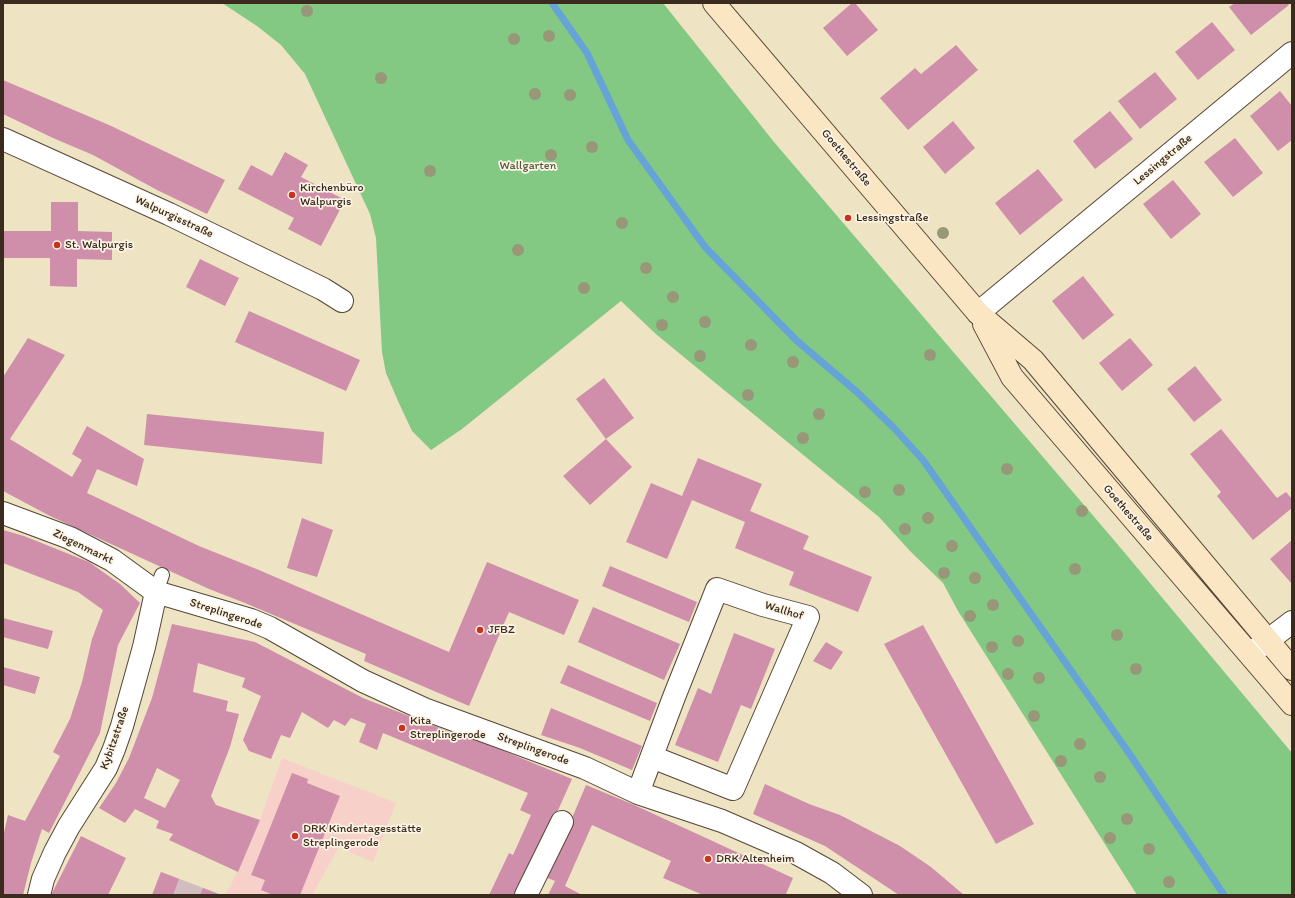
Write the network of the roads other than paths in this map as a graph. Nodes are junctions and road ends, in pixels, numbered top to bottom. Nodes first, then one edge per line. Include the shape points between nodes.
1 (714, 3) edge
2 (1292, 53) edge
3 (4, 143) edge
4 (342, 301) dead end
5 (978, 312) junction
6 (3, 513) edge
7 (159, 584) junction
8 (1292, 622) edge
9 (1268, 641) junction
10 (1250, 654) junction
11 (1292, 669) edge
12 (1292, 704) edge
13 (652, 757) junction
14 (638, 794) junction
15 (562, 822) dead end
16 (39, 895) edge
17 (526, 895) edge
18 (861, 895) edge

1 - 5 main road, Goethestraße
2 - 5 street, Lessingstraße
3 - 4 street, Walpurgisstraße via 169,214 323,289
5 - 9 main road, Goethestraße via 1032,360
5 - 10 main road, Goethestraße via 1012,377
6 - 7 street, Ziegenmarkt via 70,538
7 - 14 street, Streplingerode via 270,628 363,681 424,709 585,768
7 - 16 street, Kybitzstraße via 144,647 114,749 106,768 55,852
8 - 9 street
9 - 10 street
9 - 11 main road, Goethestraße
10 - 12 main road, Goethestraße
13 - 13 street, Wallhof via 733,789 808,617 717,589
13 - 14 street, Wallhof
14 - 18 street, Streplingerode via 722,821 796,852 832,873
15 - 17 street

